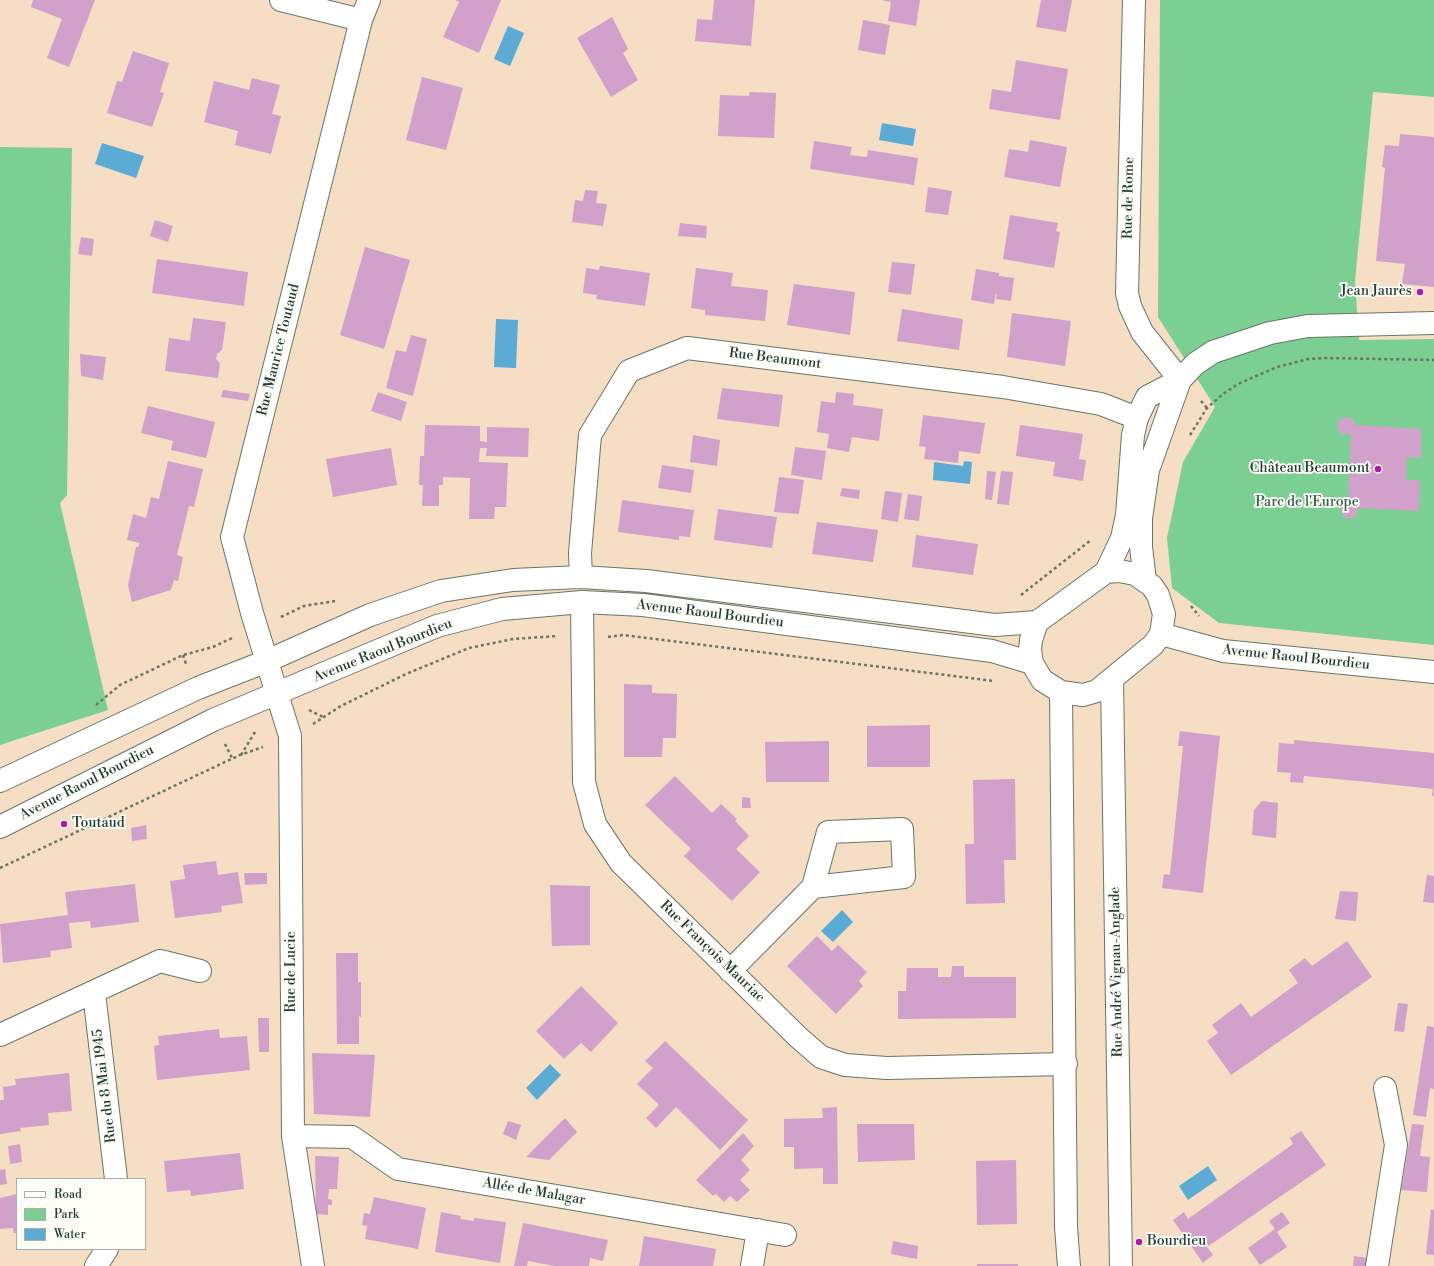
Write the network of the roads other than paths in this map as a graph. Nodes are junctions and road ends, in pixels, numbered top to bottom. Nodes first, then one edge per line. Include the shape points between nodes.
1 (281, 0) edge
2 (370, 0) edge
3 (1134, 0) edge
4 (361, 20) junction
5 (1434, 323) edge
6 (1180, 380) junction
7 (1137, 418) junction
8 (1106, 572) junction
9 (581, 577) junction
10 (1145, 581) junction
11 (582, 602) junction
12 (1037, 622) junction
13 (1161, 634) junction
14 (1032, 663) junction
15 (1434, 672) edge
16 (272, 678) junction
17 (1112, 679) junction
18 (1061, 692) junction
19 (0, 781) edge
20 (0, 827) edge
21 (813, 887) junction
22 (200, 971) dead end
23 (730, 971) junction
24 (94, 993) junction
25 (0, 1035) edge
26 (1066, 1064) junction
27 (1385, 1088) dead end
28 (292, 1136) junction
29 (116, 1178) edge
30 (758, 1230) junction
31 (785, 1234) dead end
32 (106, 1250) edge
33 (96, 1266) edge
34 (314, 1266) edge
35 (752, 1266) edge
36 (1069, 1266) edge
37 (1121, 1266) edge
38 (1377, 1266) edge

1 - 4 street
2 - 4 street, Rue Maurice Toutaud
3 - 6 street, Rue de Rome via 1127,293 1142,332
4 - 16 street, Rue Maurice Toutaud via 232,537
5 - 6 street via 1308,326 1270,333 1213,352 1195,364
6 - 7 street via 1147,397
6 - 10 street via 1148,470 1141,518
7 - 8 street via 1133,435 1124,530
7 - 9 street, Rue Beaumont via 1100,404 1003,387 687,348 629,371 590,435 580,553
8 - 10 street via 1135,574
8 - 12 street
9 - 12 street, Avenue Raoul Bourdieu via 646,581 995,625
9 - 16 street, Avenue Raoul Bourdieu via 512,580 441,591 370,615
10 - 13 street via 1152,586 1164,614
11 - 14 street, Avenue Raoul Bourdieu via 644,605 992,651
11 - 16 street, Avenue Raoul Bourdieu via 502,609 437,626
11 - 23 street, Rue François Mauriac via 584,782 595,824 621,863
12 - 14 street via 1031,640
13 - 15 street, Avenue Raoul Bourdieu via 1223,651
13 - 17 street via 1153,645
14 - 18 street via 1042,680
16 - 19 street, Avenue Raoul Bourdieu via 198,688
16 - 20 street, Avenue Raoul Bourdieu via 213,720
16 - 28 street, Rue de Lucie via 290,736
17 - 18 street via 1097,691 1083,695
17 - 37 street, Rue André Vignau-Anglade
18 - 26 street
21 - 21 street via 904,877 902,829 828,832
21 - 23 street
22 - 24 street via 160,961
23 - 26 street, Rue François Mauriac via 821,1057 845,1065 887,1068
24 - 25 street
24 - 29 street, Rue du 8 Mai 1945
26 - 36 street via 1066,1227
27 - 38 street via 1396,1145
28 - 30 street, Allée de Malagar via 352,1137 398,1169
28 - 34 street, Rue de Lucie
30 - 31 street, Allée de Malagar
30 - 35 street
32 - 33 street

